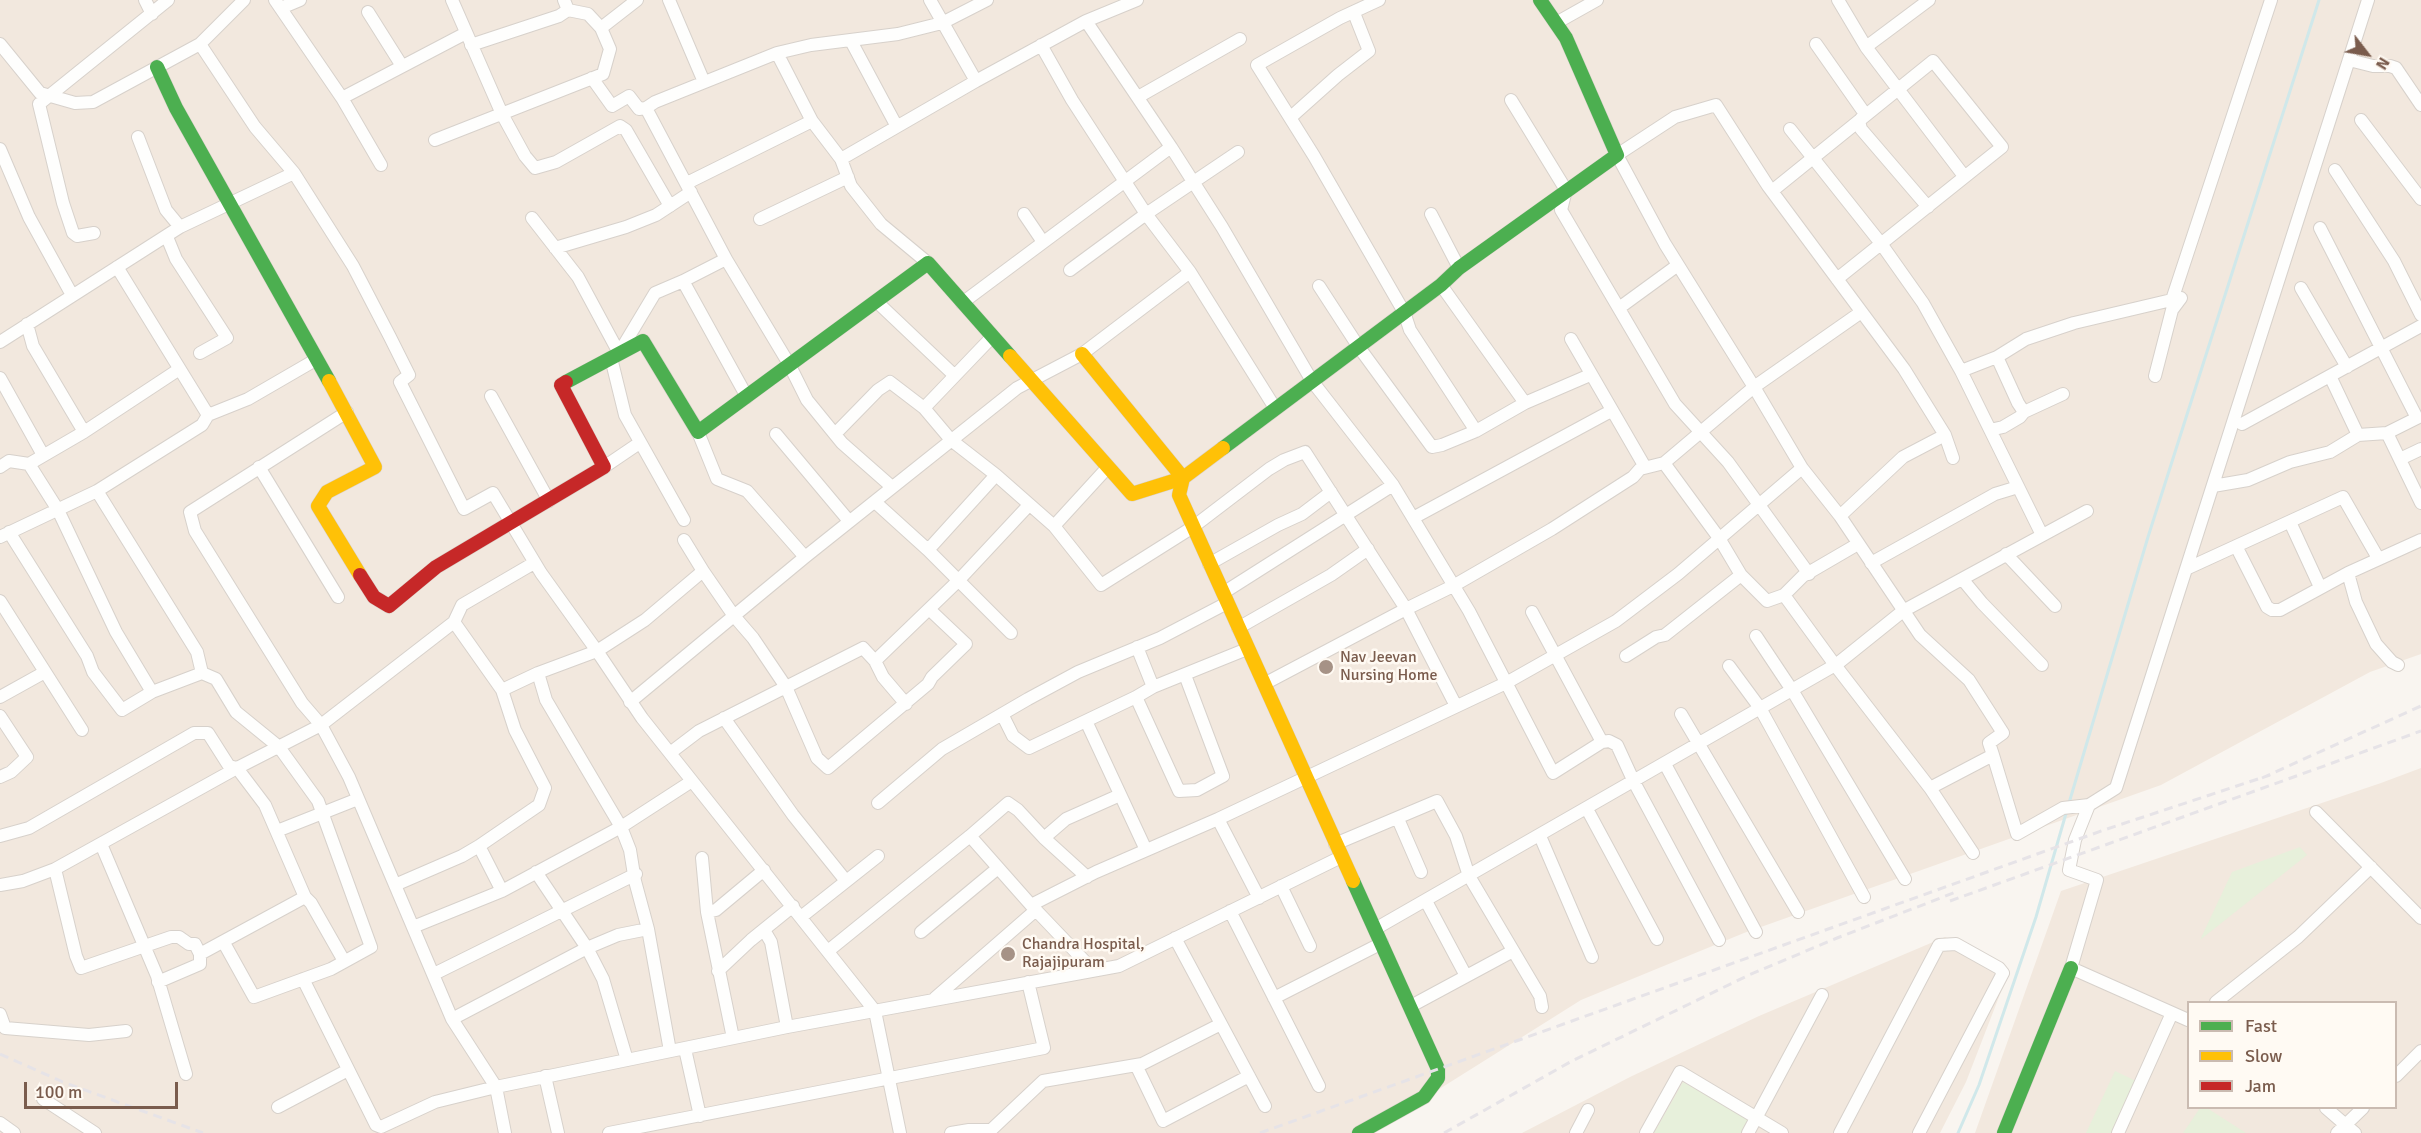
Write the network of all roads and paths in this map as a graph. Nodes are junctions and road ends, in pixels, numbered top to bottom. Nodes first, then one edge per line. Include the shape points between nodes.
1 (144, 0) edge
2 (168, 0) edge
3 (244, 0) edge
4 (300, 0) edge
5 (452, 0) edge
6 (637, 0) edge
7 (669, 0) edge
8 (930, 0) edge
9 (987, 0) edge
10 (1137, 0) edge
11 (1379, 0) edge
12 (1540, 0) edge
13 (1597, 0) edge
14 (1838, 0) edge
15 (1929, 0) edge
16 (2271, 0) edge
17 (2368, 0) edge
18 (278, 4) edge
19 (566, 5) edge
20 (368, 12) dead end
21 (1354, 13) junction
22 (152, 14) junction
23 (1086, 21) junction
24 (942, 23) junction
25 (1556, 23) junction
26 (601, 28) junction
27 (466, 33) junction
28 (1240, 39) dead end
29 (851, 40) junction
30 (0, 44) edge
31 (200, 44) junction
32 (1816, 44) dead end
33 (471, 45) junction
34 (1041, 45) junction
35 (1866, 47) junction
36 (777, 53) junction
37 (2349, 60) junction
38 (402, 66) junction
39 (157, 67) junction
40 (592, 78) junction
41 (976, 81) junction
42 (704, 82) junction
43 (1899, 90) junction
44 (50, 95) junction
45 (1138, 97) junction
46 (342, 98) junction
47 (1510, 100) dead end
48 (2421, 105) edge
49 (646, 108) junction
50 (502, 114) junction
51 (1292, 117) junction
52 (1861, 118) junction
53 (2361, 120) dead end
54 (812, 121) junction
55 (896, 125) junction
56 (1790, 129) dead end
57 (138, 137) dead end
58 (435, 140) dead end
59 (1172, 147) junction
60 (0, 148) edge
61 (1238, 152) dead end
62 (1617, 155) junction
63 (1814, 157) junction
64 (841, 159) junction
65 (381, 165) dead end
66 (2335, 170) dead end
67 (294, 173) junction
68 (1964, 176) junction
69 (848, 177) junction
70 (1124, 182) junction
71 (1193, 182) junction
72 (689, 188) junction
73 (1566, 190) junction
74 (1772, 191) junction
75 (2421, 199) edge
76 (229, 204) junction
77 (670, 206) junction
78 (1928, 207) junction
79 (1431, 213) dead end
80 (1024, 214) dead end
81 (1146, 214) junction
82 (532, 218) dead end
83 (760, 219) dead end
84 (180, 227) junction
85 (2320, 228) dead end
86 (94, 233) dead end
87 (167, 237) junction
88 (1043, 242) junction
89 (1880, 243) junction
90 (555, 248) junction
91 (726, 259) junction
92 (927, 263) junction
93 (1678, 265) junction
94 (117, 267) junction
95 (1459, 268) junction
96 (1070, 270) dead end
97 (1190, 273) junction
98 (1837, 279) junction
99 (683, 281) junction
100 (1441, 285) junction
101 (1319, 286) dead end
102 (2301, 288) dead end
103 (72, 295) junction
104 (2181, 298) junction
105 (876, 301) junction
106 (962, 303) junction
107 (1619, 308) junction
108 (1404, 312) junction
109 (1857, 315) dead end
110 (2421, 315) edge
111 (27, 324) junction
112 (2421, 326) edge
113 (992, 337) junction
114 (1571, 339) dead end
115 (0, 342) edge
116 (1358, 346) junction
117 (2381, 348) junction
118 (200, 353) dead end
119 (1082, 354) junction
120 (615, 355) junction
121 (1997, 357) junction
122 (317, 358) junction
123 (789, 364) junction
124 (2347, 367) junction
125 (178, 370) junction
126 (1961, 371) junction
127 (954, 375) junction
128 (1590, 375) junction
129 (2155, 376) dead end
130 (2330, 376) junction
131 (0, 378) edge
132 (1312, 381) junction
133 (1031, 382) junction
134 (1754, 387) junction
135 (2063, 394) dead end
136 (491, 396) dead end
137 (747, 397) junction
138 (1526, 403) junction
139 (924, 408) junction
140 (1275, 408) junction
141 (1611, 411) junction
142 (347, 412) junction
143 (2024, 412) junction
144 (207, 416) junction
145 (2242, 424) dead end
146 (1990, 430) junction
147 (84, 432) junction
148 (698, 432) junction
149 (1476, 432) junction
150 (1701, 432) junction
151 (2387, 433) junction
152 (776, 434) dead end
153 (835, 434) junction
154 (1944, 435) junction
155 (2358, 435) junction
156 (951, 440) junction
157 (635, 446) dead end
158 (2421, 449) edge
159 (43, 455) junction
160 (1953, 458) dead end
161 (2400, 459) junction
162 (29, 464) junction
163 (1664, 464) junction
164 (0, 467) edge
165 (259, 467) junction
166 (604, 467) junction
167 (1645, 467) junction
168 (1108, 468) junction
169 (1802, 468) junction
170 (996, 475) junction
171 (1183, 478) junction
172 (1394, 484) junction
173 (2213, 486) junction
174 (892, 487) junction
175 (2018, 487) junction
176 (97, 491) junction
177 (1330, 492) junction
178 (549, 501) junction
179 (875, 502) junction
180 (2421, 503) edge
181 (1029, 505) junction
182 (1758, 505) junction
183 (58, 510) junction
184 (2087, 511) dead end
185 (1346, 514) junction
186 (1840, 516) junction
187 (1413, 518) junction
188 (684, 520) dead end
189 (849, 521) junction
190 (2290, 522) junction
191 (511, 523) junction
192 (1054, 526) junction
193 (1193, 527) junction
194 (5, 535) edge
195 (2042, 535) junction
196 (1719, 538) junction
197 (684, 540) dead end
198 (2421, 540) edge
199 (1858, 544) junction
200 (2236, 546) junction
201 (1368, 549) junction
202 (928, 550) junction
203 (2006, 554) junction
204 (805, 557) junction
205 (2378, 558) junction
206 (534, 563) junction
207 (1871, 563) junction
208 (1209, 564) junction
209 (2186, 569) junction
210 (703, 571) junction
211 (2348, 573) junction
212 (1809, 574) junction
213 (1741, 575) junction
214 (1963, 580) junction
215 (958, 581) junction
216 (1453, 586) junction
217 (2320, 587) junction
218 (1784, 596) junction
219 (338, 597) dead end
220 (1225, 598) junction
221 (0, 601) edge
222 (2055, 606) dead end
223 (1406, 609) junction
224 (930, 610) junction
225 (1903, 611) junction
226 (1532, 612) dead end
227 (734, 616) junction
228 (454, 622) junction
229 (1238, 628) junction
230 (1011, 633) dead end
231 (1756, 636) dead end
232 (1137, 647) junction
233 (1247, 649) junction
234 (597, 651) junction
235 (1556, 655) junction
236 (1626, 656) dead end
237 (875, 661) junction
238 (2398, 664) dead end
239 (2042, 665) dead end
240 (1729, 666) dead end
241 (1835, 666) junction
242 (45, 672) junction
243 (202, 673) junction
244 (538, 673) junction
245 (1185, 675) junction
246 (1506, 682) junction
247 (1264, 684) junction
248 (786, 687) junction
249 (1153, 687) junction
250 (502, 690) junction
251 (1792, 690) junction
252 (152, 692) junction
253 (0, 697) edge
254 (1136, 698) junction
255 (630, 702) junction
256 (906, 704) junction
257 (1456, 706) junction
258 (1761, 708) junction
259 (1002, 714) junction
260 (1680, 714) dead end
261 (0, 716) edge
262 (724, 718) junction
263 (1086, 721) junction
264 (321, 725) junction
265 (82, 730) dead end
266 (1602, 742) junction
267 (1698, 745) junction
268 (279, 747) junction
269 (670, 753) junction
270 (1993, 755) junction
271 (1665, 764) junction
272 (237, 768) junction
273 (0, 777) edge
274 (1305, 778) junction
275 (692, 781) junction
276 (1634, 782) junction
277 (1930, 788) junction
278 (1120, 795) junction
279 (358, 799) junction
280 (878, 803) dead end
281 (2089, 805) junction
282 (1587, 809) junction
283 (2316, 812) dead end
284 (322, 814) junction
285 (1218, 819) junction
286 (1398, 819) junction
287 (621, 827) junction
288 (277, 831) junction
289 (0, 836) edge
290 (970, 836) junction
291 (1540, 836) junction
292 (1044, 838) junction
293 (100, 844) junction
294 (479, 846) junction
295 (1146, 850) junction
296 (1338, 850) junction
297 (1973, 853) dead end
298 (878, 856) dead end
299 (702, 858) dead end
300 (2371, 867) junction
301 (998, 868) junction
302 (55, 869) junction
303 (764, 870) junction
304 (536, 872) junction
305 (1421, 872) dead end
306 (636, 874) junction
307 (1470, 876) junction
308 (1087, 877) junction
309 (1905, 879) dead end
310 (846, 881) junction
311 (0, 885) edge
312 (394, 885) junction
313 (1281, 886) junction
314 (502, 891) junction
315 (305, 897) junction
316 (1864, 897) dead end
317 (1259, 898) junction
318 (1426, 901) junction
319 (792, 906) junction
320 (1033, 907) junction
321 (1230, 911) junction
322 (562, 912) junction
323 (707, 912) junction
324 (1798, 912) dead end
325 (801, 917) junction
326 (2421, 918) edge
327 (413, 927) junction
328 (648, 928) junction
329 (1375, 929) junction
330 (764, 930) junction
331 (921, 932) dead end
332 (1756, 932) dead end
333 (1175, 938) junction
334 (1657, 939) dead end
335 (1719, 940) dead end
336 (224, 943) junction
337 (1382, 943) junction
338 (145, 945) junction
339 (1310, 946) dead end
340 (587, 948) junction
341 (828, 951) junction
342 (1513, 951) junction
343 (200, 954) junction
344 (1592, 957) dead end
345 (344, 961) junction
346 (2071, 968) junction
347 (1093, 970) junction
348 (718, 972) junction
349 (434, 974) junction
350 (1466, 976) junction
351 (303, 979) junction
352 (158, 982) junction
353 (1028, 982) junction
354 (1822, 995) dead end
355 (1274, 998) junction
356 (934, 1000) junction
357 (2217, 1001) edge
358 (1411, 1006) junction
359 (1542, 1007) dead end
360 (875, 1011) junction
361 (2172, 1013) junction
362 (0, 1014) edge
363 (452, 1019) junction
364 (2187, 1020) edge
365 (1221, 1024) junction
366 (788, 1027) junction
367 (126, 1031) dead end
368 (733, 1038) junction
369 (685, 1049) junction
370 (670, 1051) junction
371 (2421, 1051) edge
372 (627, 1060) junction
373 (1136, 1065) junction
374 (348, 1070) junction
375 (186, 1074) dead end
376 (2397, 1075) edge
377 (545, 1076) junction
378 (1249, 1076) junction
379 (889, 1078) junction
380 (1319, 1086) dead end
381 (496, 1087) junction
382 (43, 1099) dead end
383 (1264, 1106) dead end
384 (278, 1107) dead end
385 (2328, 1109) edge
386 (2362, 1109) edge
387 (1588, 1110) dead end
388 (700, 1116) junction
389 (1756, 1117) junction
390 (0, 1123) edge
391 (2351, 1128) edge
392 (14, 1133) edge
393 (95, 1133) edge
394 (505, 1133) edge
395 (558, 1133) edge
396 (609, 1133) edge
397 (900, 1133) edge
398 (951, 1133) edge
399 (1359, 1133) edge
400 (1576, 1133) edge
401 (1646, 1133) edge
402 (1748, 1133) edge
403 (1782, 1133) edge
404 (1840, 1133) edge
405 (1919, 1133) edge
406 (2004, 1133) edge
407 (2118, 1133) edge
408 (2337, 1133) edge

1 - 22 street
2 - 22 street
3 - 31 street
4 - 18 street
5 - 27 street
6 - 26 street
7 - 42 street
8 - 24 street
9 - 24 street
10 - 23 street
11 - 21 street
12 - 25 street
13 - 25 street
14 - 35 street
15 - 35 street
16 - 104 street via 2172,300
17 - 37 street
18 - 46 street
19 - 26 street via 588,14
19 - 33 street
20 - 38 street
21 - 51 street via 1369,51
21 - 51 street via 1257,65
22 - 44 street
23 - 34 street
23 - 45 street
24 - 29 street
24 - 41 street
25 - 62 street
26 - 40 street via 610,49 603,74
27 - 33 street
27 - 38 street
28 - 45 street
29 - 36 street
29 - 55 street
30 - 44 street via 40,93
31 - 39 street
31 - 67 street via 255,127
32 - 52 street via 1863,111
33 - 50 street
34 - 41 street
34 - 70 street
35 - 43 street
36 - 42 street
36 - 54 street
37 - 48 street via 2396,68
37 - 173 street
38 - 46 street
39 - 44 street via 93,102 75,103
39 - 76 street
40 - 49 street via 612,106 629,96 639,109
40 - 50 street
41 - 55 street
42 - 49 street
43 - 52 street
43 - 68 street
43 - 68 street via 1933,61 2002,147
44 - 86 street via 39,104 63,203 73,233
45 - 59 street
46 - 65 street
47 - 73 street
49 - 72 street
50 - 58 street
50 - 77 street via 535,168 556,162 620,126
51 - 108 street
52 - 63 street
52 - 78 street via 1861,129
53 - 75 street
54 - 64 street
54 - 72 street
55 - 64 street
56 - 63 street
57 - 84 street via 166,210
59 - 70 street
59 - 71 street
60 - 103 street via 29,217
61 - 71 street
62 - 73 street
62 - 74 street via 1675,117 1716,105
62 - 93 street
63 - 74 street
63 - 89 street
64 - 69 street
66 - 110 street via 2394,261
67 - 76 street
67 - 191 street via 353,266 390,337 409,375 400,382 464,508 493,493
68 - 78 street
69 - 83 street
69 - 92 street via 881,224
70 - 81 street
70 - 88 street
71 - 81 street
71 - 132 street
72 - 77 street
72 - 91 street
73 - 95 street
73 - 107 street via 1561,210
74 - 98 street
76 - 84 street
76 - 122 street
77 - 90 street via 626,227
78 - 89 street
79 - 95 street
80 - 88 street
81 - 96 street
81 - 97 street
82 - 90 street
84 - 87 street
85 - 117 street
87 - 94 street
87 - 118 street via 176,259 227,338
88 - 106 street
89 - 98 street
89 - 126 street via 1923,303
90 - 120 street via 578,277
91 - 99 street
91 - 123 street
92 - 105 street
92 - 106 street
93 - 107 street
93 - 134 street
94 - 103 street
94 - 125 street
95 - 100 street
97 - 119 street
97 - 140 street
98 - 154 street via 1904,369
99 - 120 street via 655,292
99 - 137 street
100 - 108 street
100 - 138 street
101 - 116 street
102 - 124 street
103 - 111 street
104 - 121 street via 2074,323 2026,339
104 - 129 street via 2172,310
105 - 123 street
105 - 127 street
106 - 113 street
107 - 150 street via 1675,404
108 - 116 street
108 - 149 street via 1410,330
109 - 134 street
111 - 115 street
111 - 147 street via 33,346
112 - 117 street
113 - 127 street
113 - 133 street
114 - 128 street
116 - 132 street
116 - 149 street via 1431,447
117 - 124 street
117 - 151 street via 2417,417
119 - 133 street
119 - 171 street
120 - 148 street via 643,340
120 - 166 street via 561,385
120 - 188 street via 625,416
121 - 126 street
121 - 143 street
122 - 142 street
122 - 144 street via 248,399
123 - 137 street
123 - 153 street via 807,400
124 - 130 street
125 - 144 street
125 - 147 street
126 - 146 street
127 - 139 street
128 - 138 street
128 - 141 street
130 - 145 street
130 - 155 street
131 - 159 street
132 - 140 street
132 - 172 street
133 - 156 street via 1017,388
133 - 168 street
134 - 150 street
134 - 169 street
135 - 143 street
136 - 178 street
137 - 148 street
138 - 149 street
139 - 153 street via 890,382
139 - 156 street
140 - 171 street
141 - 167 street
141 - 187 street
142 - 165 street
142 - 191 street via 375,467 327,492 318,506 374,597 389,606 436,567
143 - 146 street via 2003,427
144 - 176 street via 202,425
146 - 175 street
147 - 159 street
148 - 204 street via 717,479 747,491
150 - 163 street
150 - 182 street
151 - 155 street
151 - 161 street
152 - 189 street
153 - 174 street
154 - 160 street
154 - 186 street via 1904,457
155 - 173 street via 2330,452 2290,462 2248,480
156 - 170 street
156 - 174 street
157 - 166 street
158 - 161 street
159 - 162 street
161 - 180 street
162 - 164 street via 9,461
162 - 183 street
163 - 167 street
163 - 196 street
165 - 219 street
165 - 264 street via 190,512 195,531 302,703
166 - 178 street
167 - 216 street via 1552,529
168 - 171 street via 1132,494
168 - 192 street
169 - 182 street
169 - 186 street
170 - 181 street
170 - 202 street
171 - 193 street via 1179,495
172 - 185 street
172 - 187 street
173 - 209 street
174 - 179 street
175 - 195 street
175 - 207 street via 1995,494
176 - 183 street
176 - 243 street via 197,652
177 - 185 street
177 - 193 street via 1305,452 1269,469
177 - 208 street via 1302,514
178 - 191 street
179 - 189 street
179 - 202 street
181 - 192 street
181 - 215 street
182 - 196 street
182 - 212 street
183 - 194 street
183 - 252 street via 116,632
184 - 195 street
185 - 201 street
185 - 220 street
186 - 199 street
187 - 216 street
189 - 204 street
190 - 200 street
190 - 205 street via 2343,497
190 - 217 street
191 - 206 street
192 - 193 street via 1101,585
193 - 208 street
194 - 252 street via 122,710
195 - 203 street
196 - 213 street
196 - 235 street via 1616,621
197 - 210 street
198 - 205 street
199 - 207 street
199 - 212 street
200 - 209 street
200 - 217 street via 2272,610 2280,610
201 - 223 street
201 - 229 street via 1331,575
202 - 215 street
203 - 214 street
203 - 222 street
204 - 227 street
205 - 211 street
206 - 228 street via 462,605
206 - 234 street
207 - 225 street
208 - 220 street
209 - 281 street via 2116,788
210 - 227 street
210 - 234 street via 645,620
211 - 217 street
211 - 238 street via 2356,602 2376,644
212 - 218 street
213 - 218 street via 1767,601
213 - 236 street via 1665,635
214 - 225 street
214 - 239 street
215 - 224 street
215 - 230 street
216 - 223 street
216 - 246 street
218 - 241 street
220 - 229 street
220 - 232 street via 1160,638
221 - 242 street
223 - 247 street
223 - 257 street
224 - 237 street
224 - 256 street via 966,644
225 - 241 street
225 - 270 street via 1920,635 1969,680 2003,733 1989,743
226 - 235 street
227 - 248 street
227 - 255 street
228 - 250 street
228 - 264 street
229 - 233 street
231 - 251 street
232 - 249 street
232 - 259 street via 1078,672
233 - 245 street
233 - 247 street
234 - 244 street
234 - 255 street
235 - 246 street
235 - 266 street
237 - 248 street via 863,648
237 - 256 street
240 - 258 street
241 - 251 street
241 - 277 street
242 - 253 street
242 - 265 street
243 - 252 street
243 - 268 street via 216,679 236,712
244 - 250 street
244 - 287 street via 546,700
245 - 249 street
245 - 254 street via 1223,777 1197,790 1179,791
246 - 257 street
246 - 266 street via 1553,773
247 - 274 street
248 - 256 street via 817,758 828,768
248 - 262 street
249 - 254 street
250 - 294 street via 515,730 545,788 539,805
251 - 258 street
251 - 309 street
254 - 263 street
255 - 269 street
257 - 274 street
258 - 267 street
258 - 316 street
259 - 263 street via 1013,736 1029,748
259 - 280 street via 942,749
260 - 267 street
261 - 273 street via 27,757
262 - 269 street
262 - 310 street
263 - 278 street
264 - 268 street
264 - 279 street
266 - 276 street via 1617,745
267 - 271 street
267 - 324 street
268 - 272 street
268 - 284 street via 318,801
269 - 275 street
270 - 277 street
270 - 281 street via 2017,834 2063,808
271 - 276 street
271 - 332 street
272 - 288 street via 265,805
272 - 289 street via 230,766 208,733 194,733 24,830
272 - 293 street
274 - 285 street
274 - 296 street
275 - 287 street
275 - 303 street
276 - 282 street
276 - 335 street
277 - 297 street
278 - 292 street via 1066,819
278 - 295 street
279 - 284 street
279 - 312 street
281 - 346 street via 2075,840 2069,870 2097,880
282 - 291 street
282 - 334 street
283 - 300 street
284 - 288 street
284 - 345 street via 371,947
285 - 295 street
285 - 317 street
286 - 296 street
286 - 305 street
286 - 307 street via 1437,801 1456,836
287 - 304 street
287 - 306 street
288 - 315 street
290 - 292 street via 1008,802
290 - 301 street
290 - 341 street
291 - 307 street
291 - 344 street
292 - 308 street
293 - 302 street
293 - 338 street
294 - 312 street
294 - 314 street
295 - 308 street
296 - 313 street
296 - 329 street
298 - 310 street
299 - 323 street
300 - 326 street
300 - 357 street via 2298,937
301 - 320 street
301 - 331 street
302 - 311 street
302 - 338 street via 81,968
303 - 319 street
303 - 323 street via 716,910
304 - 314 street
304 - 322 street
306 - 322 street
306 - 328 street
307 - 318 street
307 - 342 street
308 - 320 street
310 - 325 street
312 - 327 street
313 - 317 street
313 - 339 street
314 - 327 street
315 - 336 street
315 - 345 street
317 - 321 street
318 - 329 street
318 - 350 street
319 - 325 street
319 - 330 street
320 - 347 street
320 - 356 street
321 - 333 street
321 - 355 street
322 - 340 street
322 - 349 street
323 - 348 street
325 - 341 street
327 - 349 street
328 - 340 street
328 - 370 street
329 - 337 street
330 - 348 street
330 - 366 street via 771,942
333 - 347 street via 1119,966
333 - 365 street
336 - 343 street
336 - 351 street via 254,997
337 - 355 street
337 - 358 street
338 - 343 street via 179,937 195,944
338 - 352 street
340 - 363 street
340 - 372 street via 603,979
341 - 360 street
342 - 350 street
342 - 359 street via 1540,996
343 - 352 street via 200,964
345 - 351 street
346 - 361 street
346 - 406 street
347 - 353 street
348 - 368 street
349 - 363 street
350 - 358 street
351 - 374 street
352 - 375 street
353 - 356 street
353 - 379 street via 1044,1048
354 - 389 street
355 - 380 street
356 - 360 street
358 - 399 street via 1438,1069 1438,1078 1424,1097
360 - 366 street
360 - 379 street
361 - 364 street
361 - 407 street
362 - 367 street via 5,1028 89,1035
363 - 381 street
365 - 373 street
365 - 378 street
366 - 368 street
368 - 369 street
369 - 370 street
369 - 388 street
370 - 372 street
371 - 376 street
372 - 377 street
373 - 378 street via 1163,1120
373 - 398 street via 1043,1081 991,1130
374 - 381 street via 376,1125 381,1127 435,1102
374 - 384 street
377 - 381 street
377 - 395 street
378 - 383 street
379 - 388 street
379 - 397 street
381 - 394 street
382 - 393 street
385 - 391 street
386 - 391 street
387 - 400 street
388 - 396 street
389 - 401 street via 1680,1072
389 - 402 street
389 - 403 street
390 - 392 street
391 - 408 street
404 - 405 street via 1939,945 1956,944 2003,973

